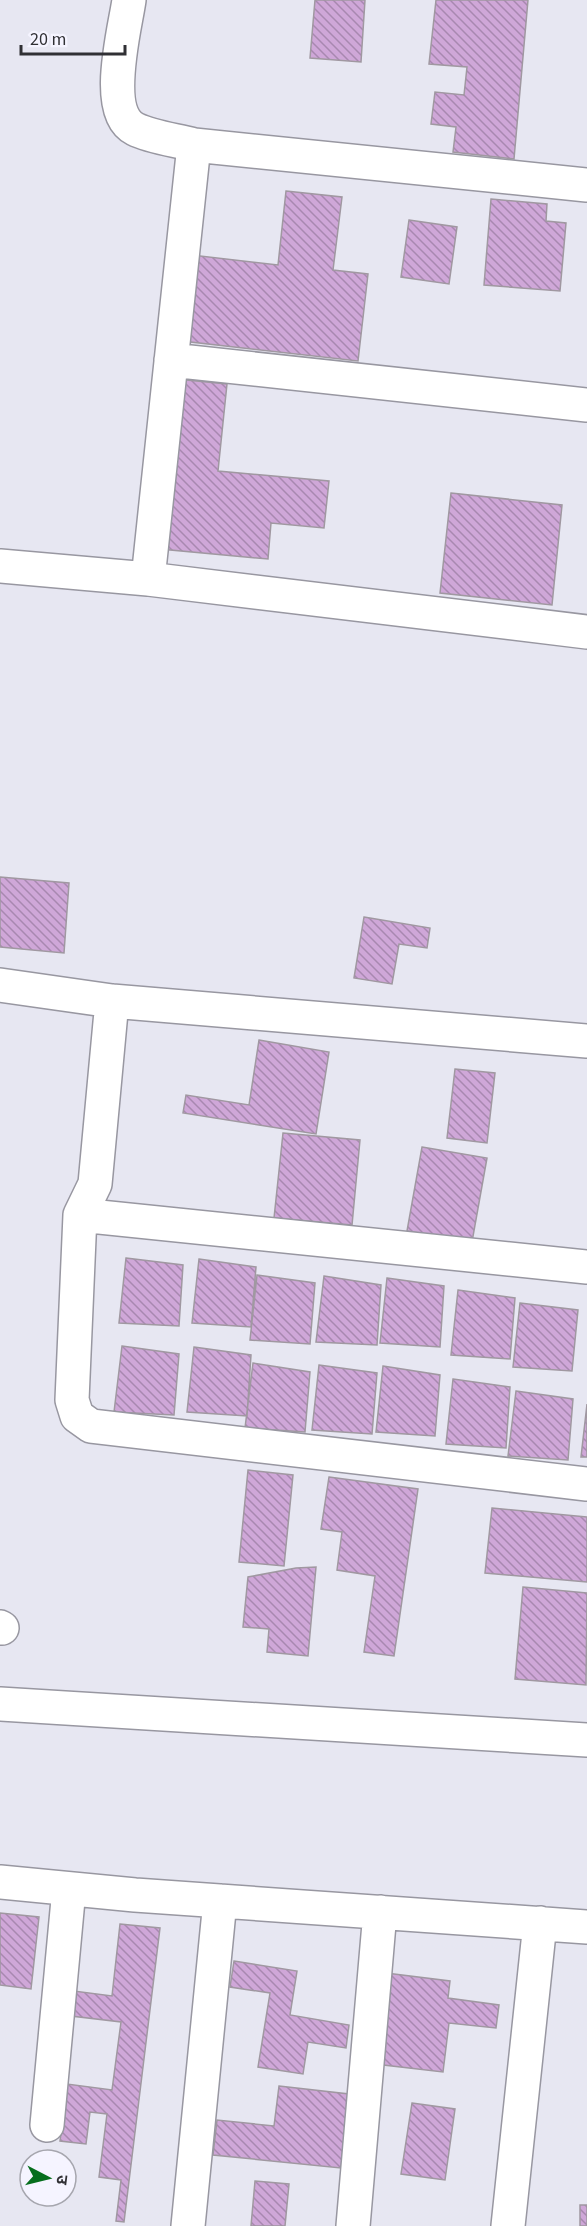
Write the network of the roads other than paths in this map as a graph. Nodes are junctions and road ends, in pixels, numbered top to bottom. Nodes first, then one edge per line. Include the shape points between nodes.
1 (129, 0) edge
2 (194, 145) junction
3 (587, 185) edge
4 (171, 360) junction
5 (587, 405) edge
6 (0, 566) edge
7 (148, 579) junction
8 (587, 632) edge
9 (0, 985) edge
10 (112, 1001) junction
11 (587, 1041) edge
12 (80, 1215) junction
13 (587, 1267) edge
14 (587, 1484) edge
15 (0, 1704) edge
16 (587, 1740) edge
17 (0, 1882) edge
18 (69, 1889) junction
19 (220, 1901) junction
20 (380, 1912) junction
21 (540, 1923) junction
22 (587, 1927) edge
23 (47, 2125) dead end
24 (188, 2226) edge
25 (353, 2226) edge
26 (508, 2226) edge

1 - 2 street via 116,88 120,109 133,128
2 - 3 street
2 - 4 street
4 - 5 street
4 - 7 street
6 - 7 street
7 - 8 street
9 - 10 street
10 - 11 street
10 - 12 street via 95,1184
12 - 13 street
12 - 14 street via 72,1400 77,1416 91,1426
15 - 16 street
17 - 18 street
18 - 19 street
18 - 23 street
19 - 20 street
19 - 24 street
20 - 21 street
20 - 25 street
21 - 22 street
21 - 26 street

